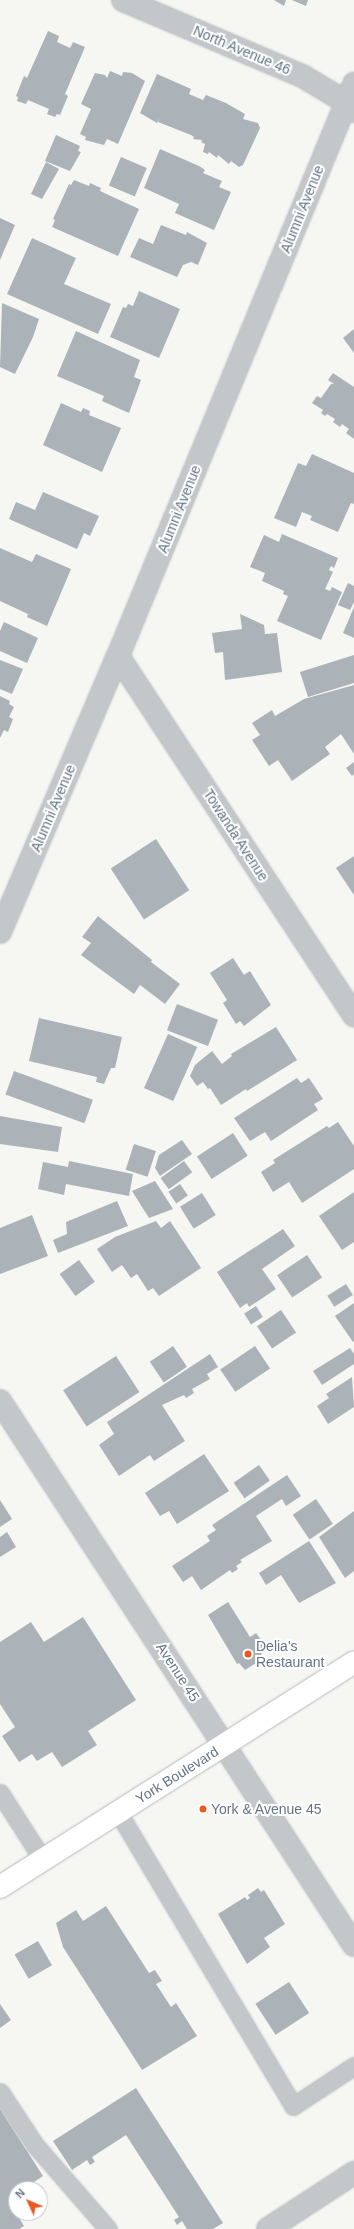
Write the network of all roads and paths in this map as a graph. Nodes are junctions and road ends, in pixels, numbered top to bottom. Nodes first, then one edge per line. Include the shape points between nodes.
1 (123, 0) edge
2 (351, 99) edge
3 (118, 656) junction
4 (0, 932) edge
5 (354, 1015) edge
6 (0, 1400) edge
7 (354, 1662) edge
8 (225, 1745) junction
9 (0, 1793) edge
10 (118, 1812) junction
11 (43, 1860) junction
12 (0, 1887) edge
13 (354, 1945) edge
14 (354, 2066) edge
15 (0, 2092) edge
16 (354, 2174) edge
17 (108, 2229) edge
18 (268, 2229) edge

1 - 2 street, North Avenue 46
2 - 3 street, Alumni Avenue
3 - 4 street, Alumni Avenue
3 - 5 street, Towanda Avenue
6 - 8 street, Avenue 45
7 - 8 main road, York Boulevard
8 - 10 main road, York Boulevard
8 - 13 street, Avenue 45
9 - 11 lane
10 - 11 main road, York Boulevard
10 - 14 lane via 293,2106
11 - 12 main road, York Boulevard
15 - 17 lane via 35,2145
16 - 18 street

